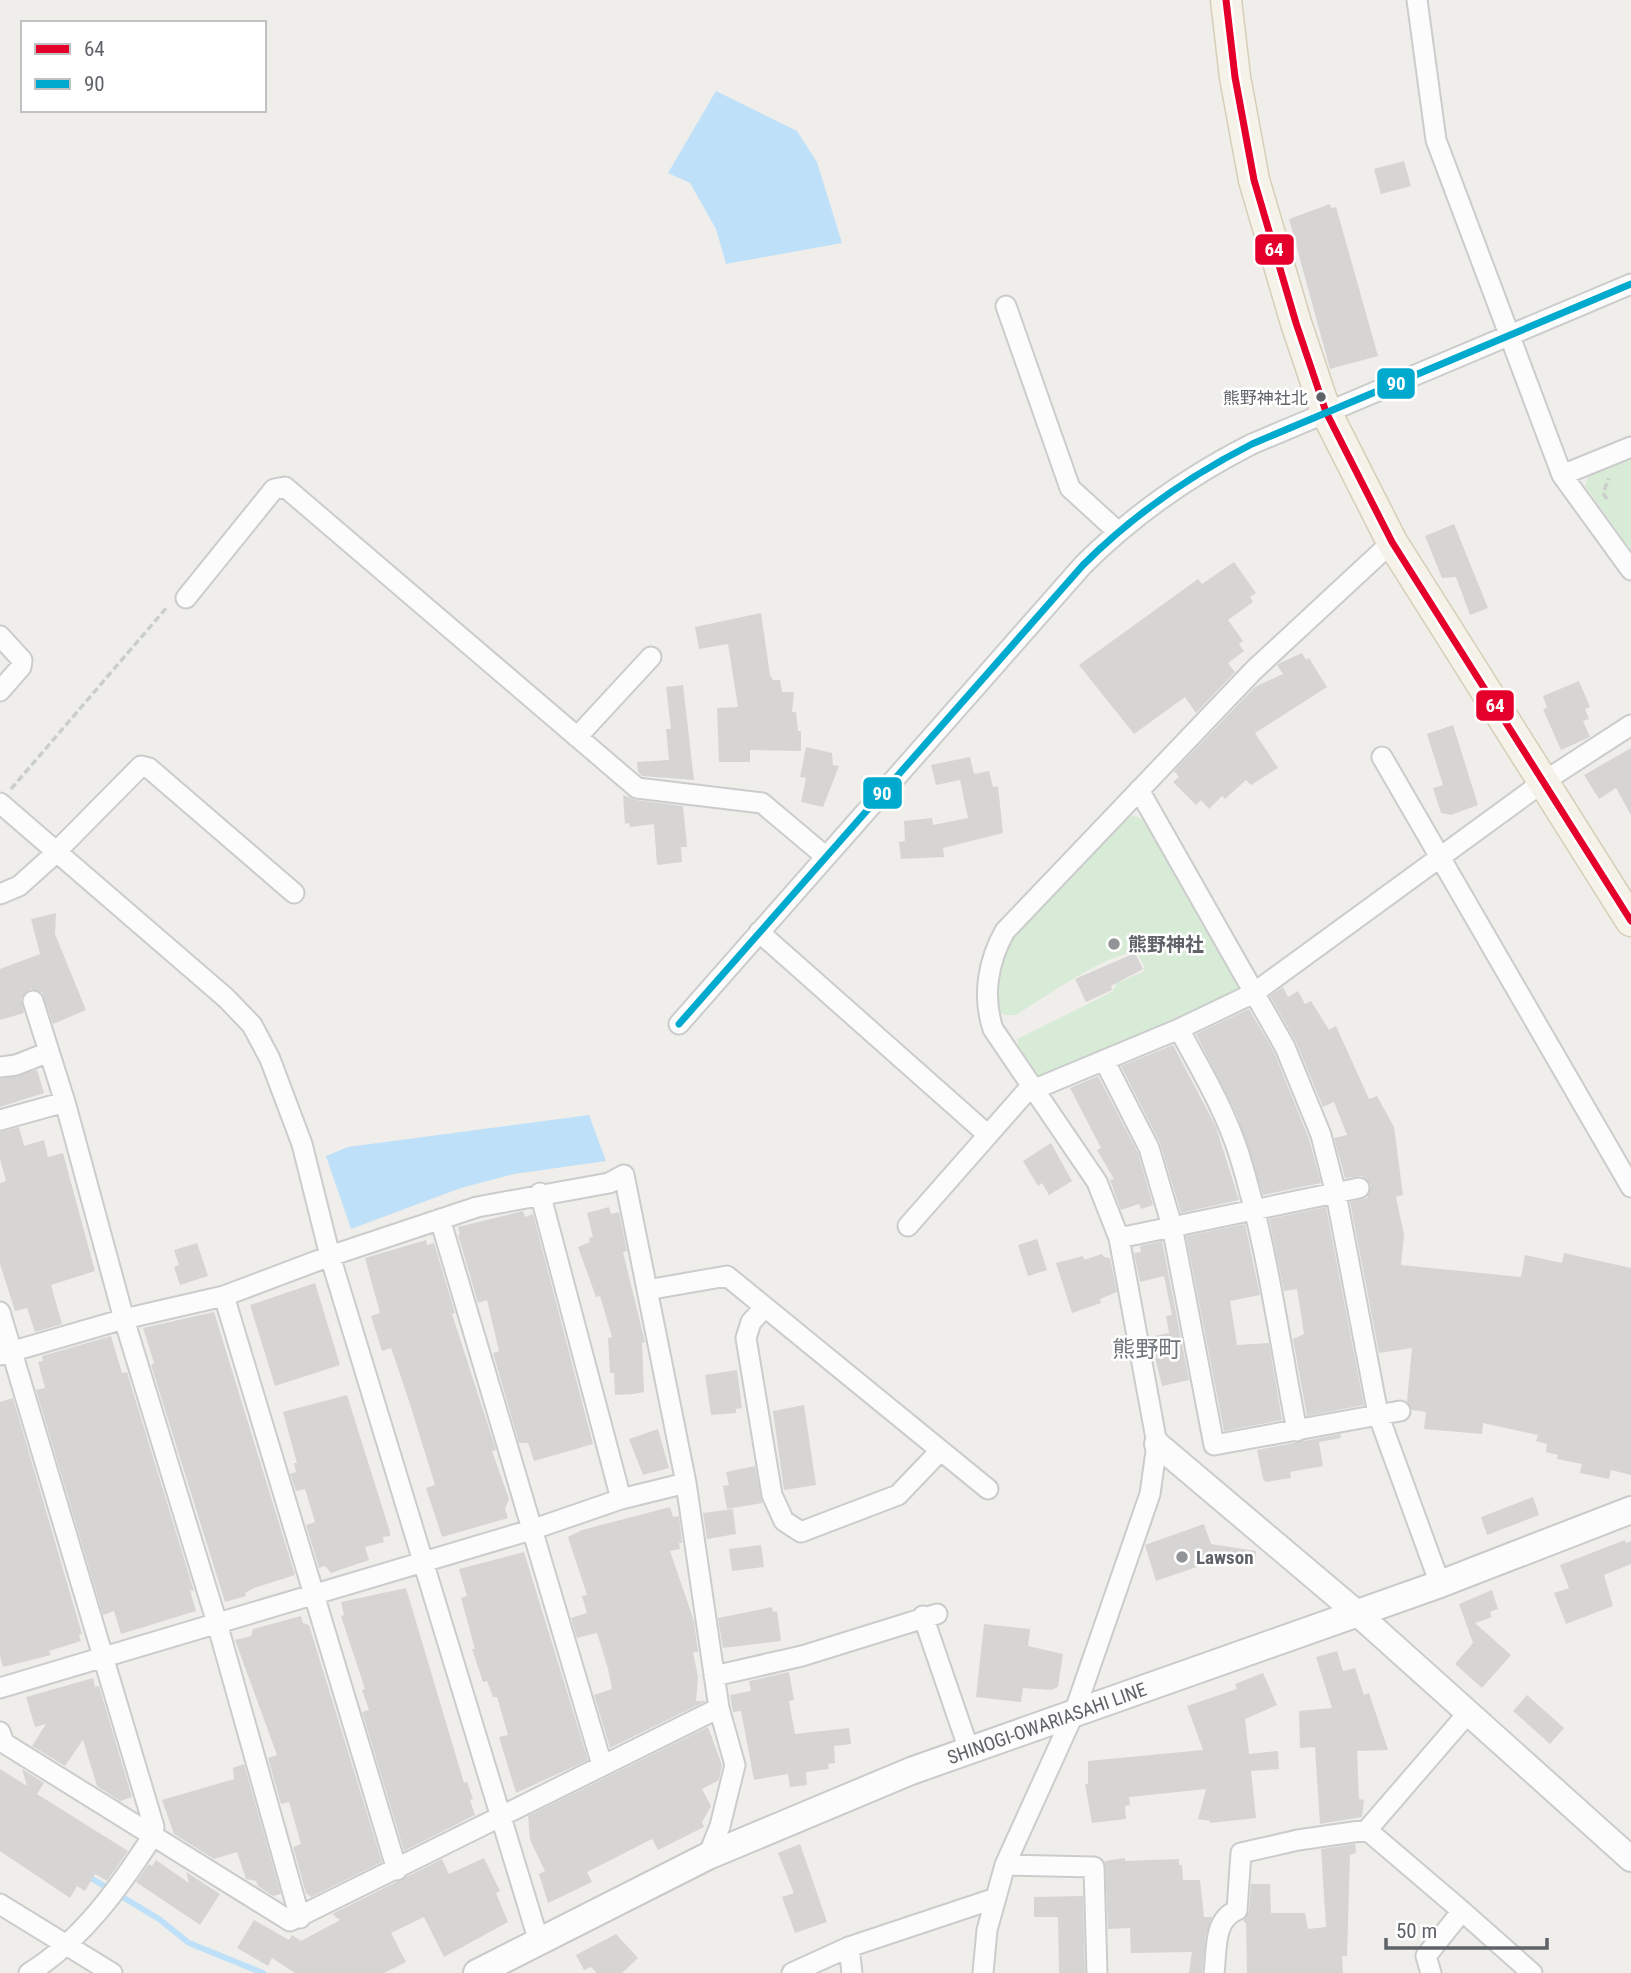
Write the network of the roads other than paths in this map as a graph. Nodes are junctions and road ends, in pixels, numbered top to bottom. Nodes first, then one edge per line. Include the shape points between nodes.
1 (1226, 0) edge
2 (1417, 0) edge
3 (1631, 284) edge
4 (1006, 306) dead end
5 (1508, 337) junction
6 (1326, 412) junction
7 (1631, 447) edge
8 (1562, 475) junction
9 (1117, 531) junction
10 (1392, 542) junction
11 (1631, 570) edge
12 (177, 602) road end
13 (0, 636) edge
14 (651, 657) dead end
15 (0, 691) edge
16 (1631, 725) edge
17 (577, 737) junction
18 (1382, 757) dead end
19 (1543, 782) junction
20 (1139, 790) junction
21 (3, 798) edge
22 (56, 852) junction
23 (825, 856) junction
24 (1441, 856) junction
25 (294, 893) dead end
26 (0, 894) edge
27 (1631, 921) edge
28 (759, 932) junction
29 (1254, 993) junction
30 (33, 1000) dead end
31 (679, 1024) dead end
32 (1179, 1029) junction
33 (49, 1052) junction
34 (1104, 1060) junction
35 (0, 1068) edge
36 (1034, 1087) junction
37 (65, 1102) junction
38 (0, 1120) edge
39 (988, 1135) junction
40 (1631, 1187) edge
41 (1359, 1188) dead end
42 (540, 1193) junction
43 (1336, 1194) junction
44 (1254, 1211) junction
45 (440, 1219) junction
46 (908, 1226) dead end
47 (1172, 1226) junction
48 (1119, 1238) junction
49 (330, 1256) junction
50 (647, 1290) junction
51 (224, 1296) junction
52 (765, 1307) junction
53 (0, 1312) edge
54 (124, 1319) junction
55 (6, 1353) edge
56 (1400, 1411) dead end
57 (1378, 1414) junction
58 (1297, 1431) junction
59 (1157, 1444) junction
60 (939, 1452) junction
61 (685, 1483) junction
62 (988, 1489) dead end
63 (621, 1499) junction
64 (1631, 1510) edge
65 (534, 1529) junction
66 (425, 1561) junction
67 (1440, 1584) junction
68 (315, 1594) junction
69 (1357, 1613) junction
70 (217, 1623) junction
71 (105, 1657) junction
72 (714, 1676) junction
73 (0, 1688) edge
74 (719, 1709) junction
75 (1074, 1713) junction
76 (1468, 1713) junction
77 (0, 1732) edge
78 (969, 1750) junction
79 (602, 1765) junction
80 (500, 1818) junction
81 (1367, 1830) junction
82 (152, 1837) junction
83 (709, 1856) junction
84 (1631, 1859) edge
85 (1004, 1865) junction
86 (397, 1870) junction
87 (996, 1898) junction
88 (0, 1904) edge
89 (1462, 1911) junction
90 (300, 1918) junction
91 (539, 1942) junction
92 (64, 1945) junction
93 (849, 1947) junction
94 (29, 1973) edge
95 (112, 1973) edge
96 (477, 1973) edge
97 (792, 1973) edge
98 (852, 1973) edge
99 (982, 1973) edge
100 (1097, 1973) edge
101 (1214, 1973) edge
102 (1431, 1973) edge
103 (1532, 1973) edge

1 - 6 main road via 1254,180
2 - 5 street via 1436,140
3 - 5 street
4 - 9 street via 1070,488
5 - 6 street
5 - 8 street
6 - 9 street via 1198,471
6 - 10 main road
7 - 8 street
8 - 11 street
9 - 23 street
10 - 19 main road
10 - 20 street via 1254,670
12 - 17 street via 274,489 285,487
13 - 15 street via 22,660
14 - 17 street
16 - 19 street
17 - 23 street via 636,788 762,803
18 - 24 street
19 - 24 street
19 - 27 main road
20 - 29 street
20 - 36 street via 1005,931 993,951 988,1014 993,1029
21 - 22 street
22 - 25 street via 141,766 149,768
22 - 26 street via 19,886
22 - 49 street via 253,1025 302,1144
23 - 28 street
24 - 29 street
24 - 40 street
28 - 31 street
28 - 39 street
29 - 32 street
29 - 43 street via 1284,1047 1321,1135
30 - 33 street
32 - 34 street
32 - 44 street via 1234,1140
33 - 35 street
33 - 37 street
34 - 36 street
34 - 47 street via 1149,1148
36 - 39 street
36 - 48 street via 1097,1182
37 - 38 street
37 - 54 street
39 - 46 street
41 - 43 street
42 - 45 street
42 - 50 street via 609,1183 624,1175
42 - 63 street
43 - 44 street
43 - 57 street
44 - 47 street
44 - 58 street
45 - 49 street
45 - 65 street
47 - 48 street
47 - 58 street via 1214,1445
48 - 59 street
49 - 51 street
49 - 66 street
50 - 52 street via 727,1276
50 - 61 street
51 - 54 street
51 - 68 street
52 - 60 street
52 - 60 street via 751,1322 746,1338 772,1494 784,1521 801,1532 898,1495
53 - 55 street
54 - 55 street
54 - 70 street
55 - 71 street
56 - 57 street
57 - 58 street
57 - 67 street
59 - 69 street
59 - 75 street via 1150,1494
60 - 62 street
61 - 63 street
61 - 72 street
63 - 65 street
64 - 67 main road, SHINOGI-OWARIASAHI LINE
65 - 66 street
65 - 79 street
66 - 68 street
66 - 80 street
67 - 69 main road, SHINOGI-OWARIASAHI LINE
68 - 70 street
68 - 86 street
69 - 75 main road, SHINOGI-OWARIASAHI LINE
69 - 76 street
70 - 71 street
70 - 90 street
71 - 73 street
71 - 82 street via 154,1827
72 - 74 street
72 - 78 street via 802,1656 930,1615
74 - 79 street
74 - 83 street via 735,1765
75 - 78 main road, SHINOGI-OWARIASAHI LINE
75 - 85 street
76 - 81 street
76 - 84 street
77 - 82 street via 4,1743
78 - 83 main road, SHINOGI-OWARIASAHI LINE
79 - 80 street
80 - 86 street
80 - 91 street
81 - 89 street
81 - 101 street via 1241,1853 1237,1910 1226,1914 1220,1924
82 - 90 street via 290,1921
82 - 92 street via 115,1892
83 - 91 main road, SHINOGI-OWARIASAHI LINE
85 - 87 street
85 - 100 street via 1094,1867
86 - 90 street
87 - 93 street
87 - 99 street
88 - 92 street
89 - 102 street via 1426,1956
89 - 103 street
91 - 96 main road, SHINOGI-OWARIASAHI LINE
92 - 94 street
92 - 95 street
93 - 97 street
93 - 98 street

